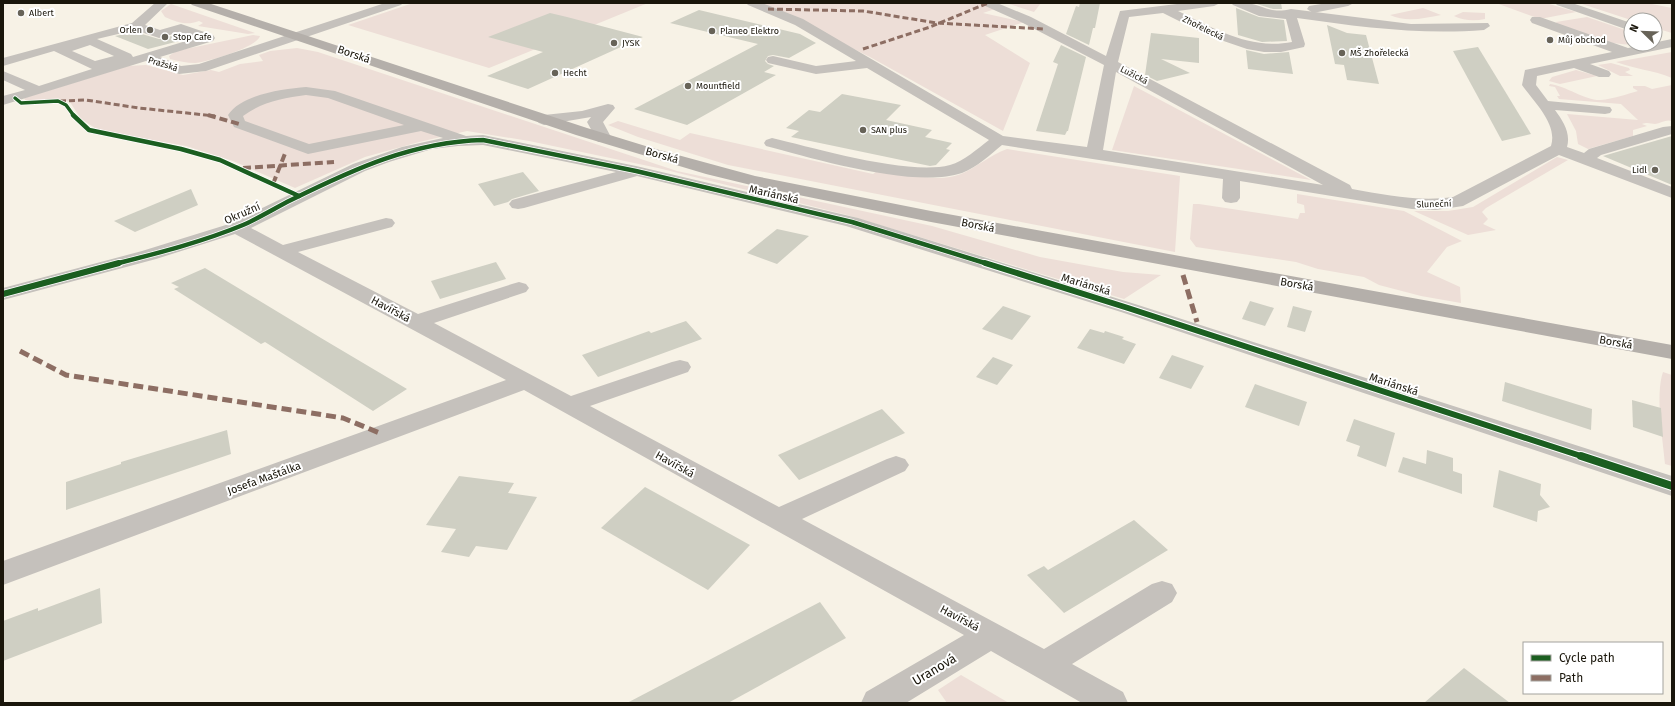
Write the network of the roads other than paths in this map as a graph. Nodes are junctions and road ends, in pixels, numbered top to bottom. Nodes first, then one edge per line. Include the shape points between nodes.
1 (162, 3) edge
2 (196, 3) edge
3 (397, 3) edge
4 (752, 3) edge
5 (987, 3) edge
6 (1214, 3) edge
7 (1237, 3) edge
8 (1348, 3) edge
9 (1561, 3) edge
10 (1125, 9) edge
11 (1166, 9) junction
12 (1287, 14) junction
13 (1536, 20) dead end
14 (1623, 24) edge
15 (136, 26) junction
16 (1484, 26) dead end
17 (159, 34) junction
18 (57, 35) dead end
19 (300, 35) junction
20 (140, 49) junction
21 (1623, 51) edge
22 (115, 52) junction
23 (1626, 52) edge
24 (3, 53) edge
25 (81, 60) junction
26 (773, 60) dead end
27 (3, 62) edge
28 (871, 63) junction
29 (1572, 63) junction
30 (1111, 64) junction
31 (104, 67) junction
32 (1604, 74) dead end
33 (3, 75) edge
34 (39, 91) junction
35 (3, 101) edge
36 (1543, 105) junction
37 (1605, 110) dead end
38 (544, 120) junction
39 (421, 126) junction
40 (1668, 130) dead end
41 (604, 139) junction
42 (463, 140) junction
43 (483, 140) joint
44 (999, 140) junction
45 (772, 143) dead end
46 (1558, 149) junction
47 (1094, 153) junction
48 (1586, 160) junction
49 (636, 171) junction
50 (1232, 176) junction
51 (1672, 193) edge
52 (1360, 197) junction
53 (1231, 198) dead end
54 (518, 204) dead end
55 (386, 223) dead end
56 (237, 228) junction
57 (280, 251) junction
58 (519, 288) dead end
59 (3, 294) edge
60 (415, 322) junction
61 (1672, 352) edge
62 (680, 367) dead end
63 (524, 382) junction
64 (568, 406) junction
65 (896, 465) dead end
66 (1672, 486) edge
67 (777, 519) junction
68 (3, 573) edge
69 (1162, 593) dead end
70 (991, 635) junction
71 (1044, 665) junction
72 (885, 701) edge
73 (1112, 703) edge

1 - 15 street
2 - 19 main road, Borská
3 - 19 street
4 - 28 street via 799,22
5 - 30 street, Lužická via 1027,20
6 - 11 street, Zhořelecká
7 - 12 street via 1263,14
8 - 12 street
9 - 14 street
10 - 11 street, Zhořelecká
10 - 30 street, Zhořelecká
11 - 12 street, Zhořelecká via 1227,40 1257,47 1285,48 1299,44
12 - 16 street via 1409,27 1444,29
13 - 21 street
15 - 17 street
15 - 27 street via 112,30
17 - 20 street
17 - 20 street via 181,28 209,38 165,52
18 - 24 street via 49,40
19 - 20 street, Pražská via 201,68 179,70
19 - 38 main road, Borská
20 - 22 street
20 - 22 street
20 - 31 street, Pražská
22 - 25 street
22 - 25 street via 91,41 60,50
22 - 31 street
23 - 29 street
25 - 31 street
26 - 28 street via 816,70
28 - 44 street
29 - 32 street
29 - 36 street via 1530,73 1530,85
30 - 47 street, Zhořelecká
30 - 52 street, Lužická
31 - 34 street, Pražská
33 - 34 street
34 - 35 street, Pražská
36 - 37 street
36 - 46 street via 1556,122 1561,139
38 - 41 main road, Borská
38 - 41 street via 583,115 608,108 595,122
39 - 39 street via 330,94 306,91 277,94 247,106 235,115 239,124 308,149
39 - 42 street
40 - 48 street via 1596,152
41 - 61 main road, Borská via 726,173 861,203
42 - 43 street, Okružní
42 - 56 street, Okružní via 418,148 362,166
43 - 49 street, Mariánská
44 - 45 street via 956,169 924,173 883,167
44 - 47 street, Sluneční
46 - 48 street
46 - 52 street, Sluneční via 1458,202 1436,205 1412,204
47 - 50 street, Sluneční
48 - 51 street
49 - 54 street
49 - 66 street, Mariánská via 859,224 1128,308
50 - 52 street, Sluneční
50 - 53 street
55 - 57 street
56 - 57 street, Havířská
56 - 59 street, Okružní via 146,256
57 - 60 street, Havířská
58 - 60 street
60 - 63 street, Havířská
62 - 64 street
63 - 64 street, Havířská
63 - 68 street, Josefa Maštálka
64 - 67 street, Havířská
65 - 67 street
67 - 70 street, Havířská
69 - 71 street
70 - 71 street, Havířská
70 - 72 street, Uranová
71 - 73 street, Havířská

